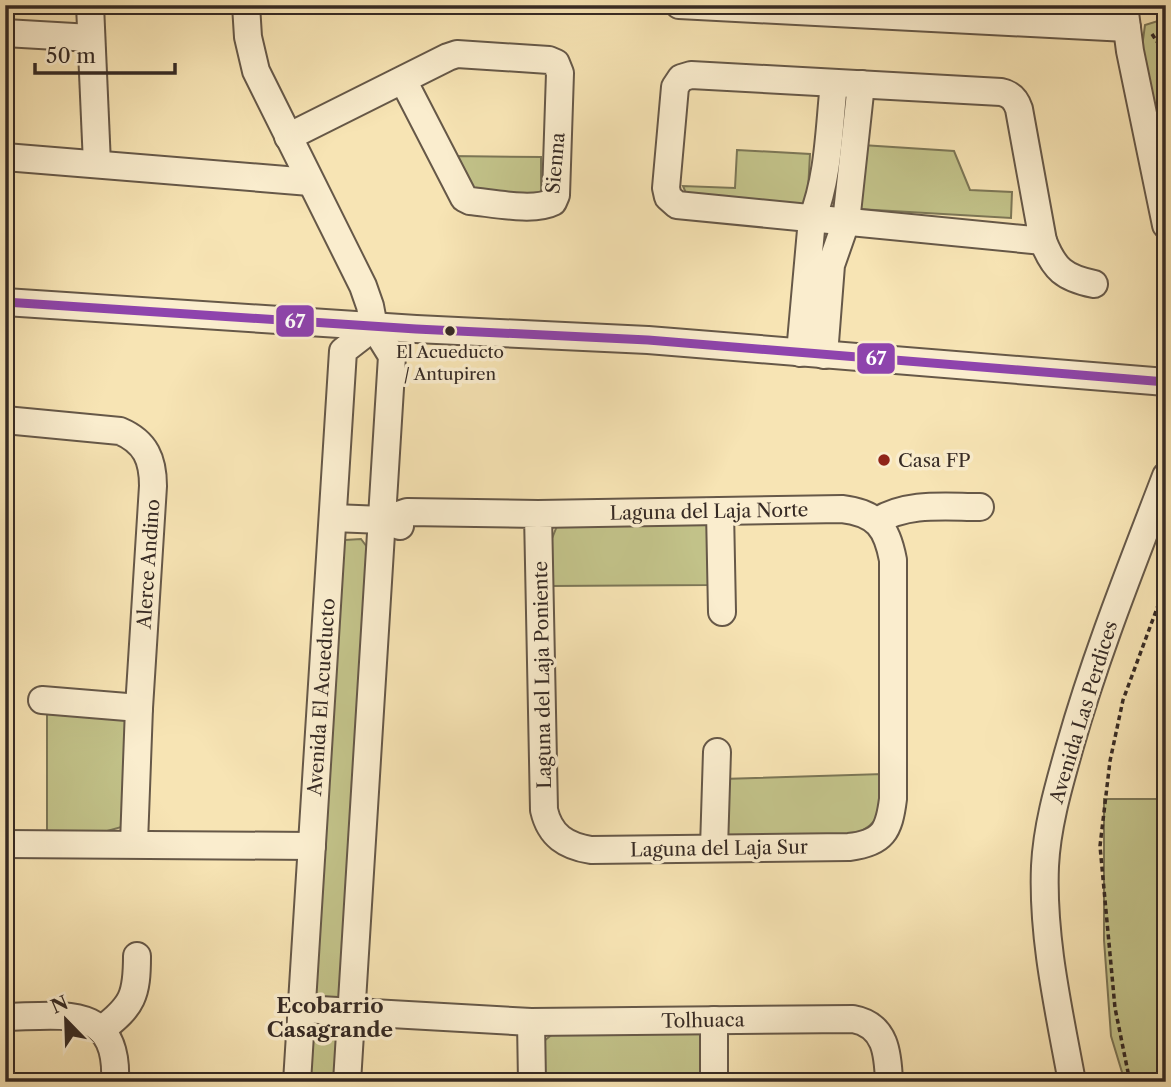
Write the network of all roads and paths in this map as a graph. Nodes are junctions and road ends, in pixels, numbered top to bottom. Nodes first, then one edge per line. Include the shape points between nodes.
1 (90, 5) edge
2 (246, 5) edge
3 (679, 5) edge
4 (1125, 16) edge
5 (5, 33) edge
6 (91, 38) junction
7 (403, 80) junction
8 (834, 83) junction
9 (861, 84) junction
10 (288, 137) junction
11 (5, 158) edge
12 (97, 164) junction
13 (310, 181) junction
14 (812, 219) junction
15 (846, 222) junction
16 (1166, 225) edge
17 (1043, 241) junction
18 (1094, 284) dead end
19 (5, 302) edge
20 (374, 327) junction
21 (812, 354) junction
22 (1166, 382) edge
23 (5, 420) edge
24 (1166, 476) edge
25 (980, 507) dead end
26 (720, 511) junction
27 (332, 518) junction
28 (383, 520) junction
29 (877, 521) junction
30 (539, 522) junction
31 (1166, 584) edge
32 (722, 612) dead end
33 (42, 700) dead end
34 (139, 708) junction
35 (717, 752) dead end
36 (554, 833) joint
37 (134, 834) junction
38 (312, 837) junction
39 (5, 844) edge
40 (714, 848) junction
41 (137, 956) dead end
42 (301, 1016) junction
43 (5, 1017) edge
44 (351, 1019) junction
45 (714, 1020) junction
46 (531, 1029) junction
47 (101, 1030) junction
48 (115, 1082) edge
49 (298, 1082) edge
50 (347, 1082) edge
51 (532, 1082) edge
52 (714, 1082) edge
53 (889, 1082) edge
54 (1072, 1082) edge
55 (1130, 1082) edge

1 - 6 street
2 - 10 street via 256,71
3 - 4 street
4 - 16 street
5 - 6 street
6 - 12 street
7 - 7 street, Sienna via 457,54 556,64 560,73 553,202 528,206 464,198
7 - 10 street, Sienna
8 - 9 street
8 - 14 street via 825,176
8 - 14 street via 691,75 681,78 675,87 666,188 673,203
9 - 15 street
9 - 17 street via 1001,92 1013,98 1019,109
10 - 13 street
11 - 12 street
12 - 13 street
13 - 20 street via 363,286
14 - 15 street
14 - 21 street
15 - 17 street
15 - 21 street via 831,265
17 - 18 street via 1051,262 1072,280
19 - 20 street
20 - 21 street via 600,337
20 - 27 street, Avenida El Acueducto via 343,351
20 - 28 street via 392,356
21 - 22 street
23 - 34 street, Alerce Andino via 120,431 136,440 148,455 153,486
24 - 54 street, Avenida Las Perdices via 1089,679 1049,828 1047,931
25 - 29 street via 910,508
26 - 29 street, Laguna del Laja Norte via 842,509 865,513
26 - 30 street, Laguna del Laja Norte
26 - 32 street
27 - 28 street, Laguna del Laja Norte
27 - 38 street, Avenida El Acueducto
28 - 30 street, Laguna del Laja Norte via 407,512
28 - 44 street
29 - 40 street, Laguna del Laja Sur via 893,560 893,799 884,833 871,843 849,847
30 - 36 street, Laguna del Laja Poniente via 544,810
31 - 55 path via 1123,700 1100,845 1115,1008
33 - 34 street
34 - 37 street, Alerce Andino
35 - 40 street
36 - 40 street, Laguna del Laja Sur via 573,847 591,850
37 - 38 street
37 - 39 street
38 - 42 street, Avenida El Acueducto
41 - 47 street via 135,992 129,1006
42 - 44 street, Tolhuaca
42 - 49 street, Avenida El Acueducto
43 - 47 street via 69,1016
44 - 46 street, Tolhuaca
44 - 50 street
45 - 46 street, Tolhuaca
45 - 52 street
45 - 53 street, Tolhuaca via 861,1020 884,1040
46 - 51 street
47 - 48 street via 116,1060

